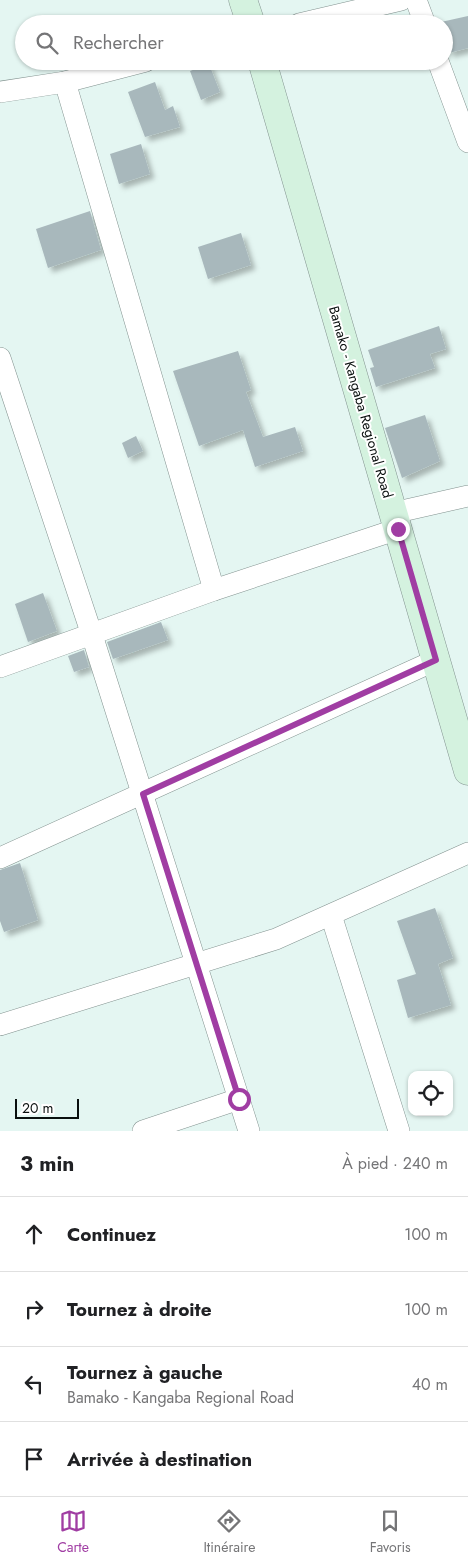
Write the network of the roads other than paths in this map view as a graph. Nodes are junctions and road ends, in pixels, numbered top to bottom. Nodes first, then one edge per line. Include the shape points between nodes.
1 (243, 0) edge
2 (400, 0) edge
3 (416, 0) edge
4 (248, 15) edge
5 (337, 15) edge
6 (422, 15) edge
7 (111, 70) edge
8 (265, 70) edge
9 (441, 70) edge
10 (65, 82) junction
11 (0, 92) edge
12 (468, 142) edge
13 (0, 358) edge
14 (468, 496) edge
15 (396, 521) junction
16 (214, 590) junction
17 (92, 635) junction
18 (436, 660) junction
19 (0, 667) edge
20 (468, 771) edge
21 (143, 794) junction
22 (468, 853) edge
23 (0, 858) edge
24 (331, 915) junction
25 (196, 964) junction
26 (0, 1025) edge
27 (239, 1099) junction
28 (143, 1131) edge
29 (250, 1131) edge
30 (398, 1131) edge

1 - 4 street
2 - 5 street
3 - 6 street
7 - 10 street
8 - 15 street, Bamako - Kangaba Regional Road
9 - 12 street
10 - 11 street
10 - 16 street
13 - 17 street
14 - 15 street
15 - 16 street
15 - 18 street, Bamako - Kangaba Regional Road
16 - 17 street
17 - 19 street
17 - 21 street
18 - 20 street, Bamako - Kangaba Regional Road
18 - 21 street
21 - 23 street
21 - 25 street
22 - 24 street
24 - 25 street via 276,939
24 - 30 street
25 - 26 street
25 - 27 street
27 - 28 street
27 - 29 street

